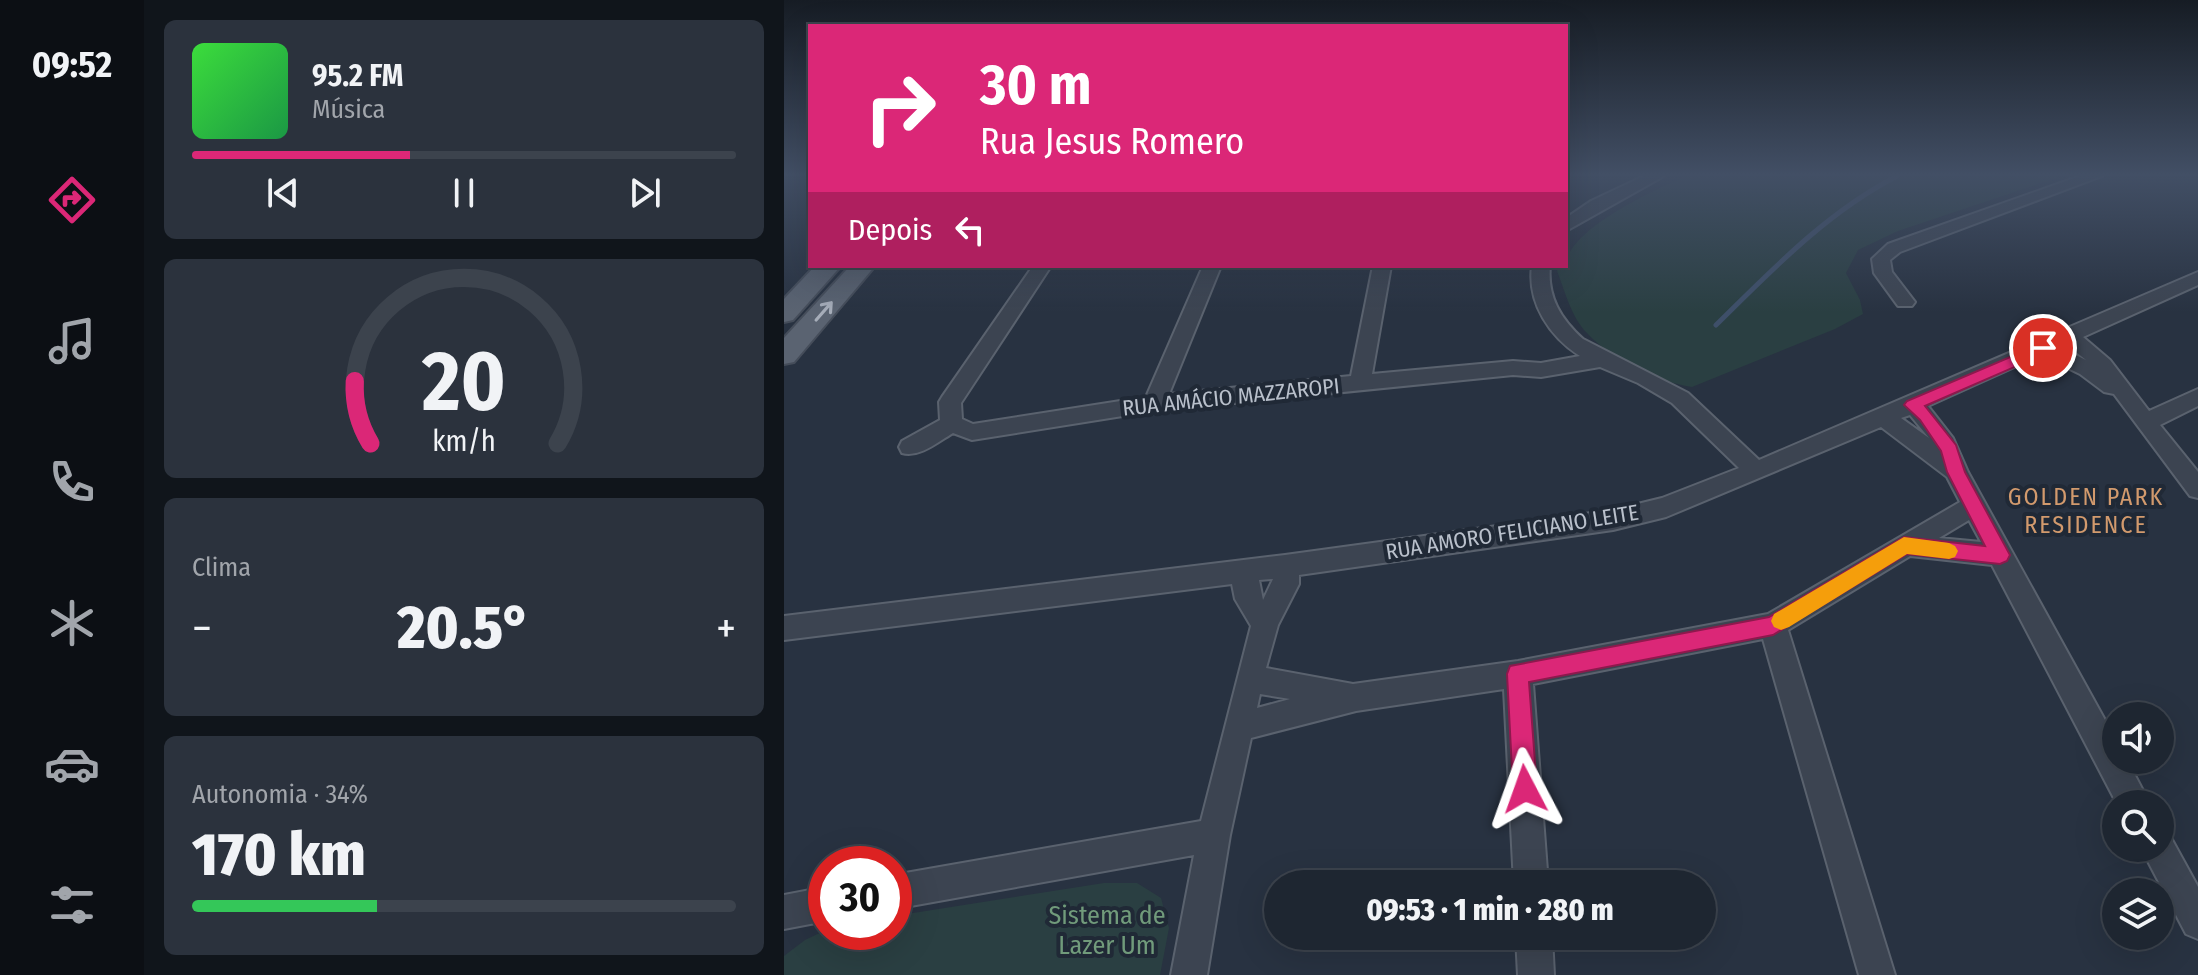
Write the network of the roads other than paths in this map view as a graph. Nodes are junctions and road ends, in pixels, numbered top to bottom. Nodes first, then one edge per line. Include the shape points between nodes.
1 (1968, 222) edge
2 (827, 268) edge
3 (861, 268) edge
4 (1041, 268) edge
5 (1211, 268) edge
6 (1382, 268) edge
7 (1541, 268) edge
8 (2192, 285) edge
9 (1905, 302) dead end
10 (784, 314) edge
11 (2070, 337) junction
12 (1568, 348) junction
13 (2043, 348) junction
14 (784, 355) edge
15 (1600, 360) junction
16 (1513, 368) junction
17 (1360, 383) junction
18 (2198, 397) edge
19 (2130, 401) junction
20 (1154, 403) junction
21 (1913, 405) junction
22 (1884, 418) junction
23 (2146, 422) junction
24 (951, 424) junction
25 (910, 447) dead end
26 (1755, 470) junction
27 (1956, 472) junction
28 (2198, 489) edge
29 (1974, 505) junction
30 (1904, 545) junction
31 (2000, 555) junction
32 (1285, 566) junction
33 (1246, 571) junction
34 (1265, 623) junction
35 (1773, 625) junction
36 (784, 628) edge
37 (1518, 674) junction
38 (1249, 679) junction
39 (1356, 697) junction
40 (1238, 727) junction
41 (2126, 790) edge
42 (1214, 835) junction
43 (2166, 862) edge
44 (1530, 870) edge
45 (912, 889) edge
46 (808, 907) edge
47 (784, 912) edge
48 (2198, 922) edge
49 (1535, 950) edge
50 (1189, 975) edge
51 (1536, 975) edge
52 (1877, 975) edge

1 - 9 street via 1894,248 1881,259 1883,273
2 - 10 main road
14 -> 3 main road
4 - 24 street via 950,402
5 - 20 street
6 - 17 street
7 - 12 street via 1541,297
8 - 11 street, RUA AMORO FELICIANO LEITE
11 - 13 street, RUA AMORO FELICIANO LEITE
11 - 19 street via 2112,371
12 - 15 street
12 - 16 street, RUA AMÁCIO MAZZAROPI
13 - 19 street via 2087,369
13 - 21 street, RUA AMORO FELICIANO LEITE
15 - 16 street, RUA AMÁCIO MAZZAROPI via 1541,370
15 - 26 street via 1678,396
16 - 17 street, RUA AMÁCIO MAZZAROPI
17 - 20 street, RUA AMÁCIO MAZZAROPI
18 - 23 street
19 - 23 street
20 - 24 street, RUA AMÁCIO MAZZAROPI via 972,432
21 - 22 street, RUA AMORO FELICIANO LEITE
21 - 27 street via 1938,431
22 - 26 street, RUA AMORO FELICIANO LEITE
22 - 27 street
23 - 28 street
24 - 25 street
26 - 32 street, RUA AMORO FELICIANO LEITE via 1666,507 1613,520
27 - 29 street
29 - 30 street
29 - 31 street
30 - 31 street
30 - 35 street
31 - 41 street
32 - 33 street, RUA AMORO FELICIANO LEITE
32 - 34 street via 1286,584
33 - 34 street via 1249,604
33 - 36 street, RUA AMORO FELICIANO LEITE
34 - 38 street
35 - 37 street
35 - 52 street
37 - 39 street
37 - 44 street
38 - 39 street
38 - 40 street
39 - 40 street
40 - 42 street
42 - 45 street
42 - 50 street
43 - 48 street
46 - 47 street
49 - 51 street

